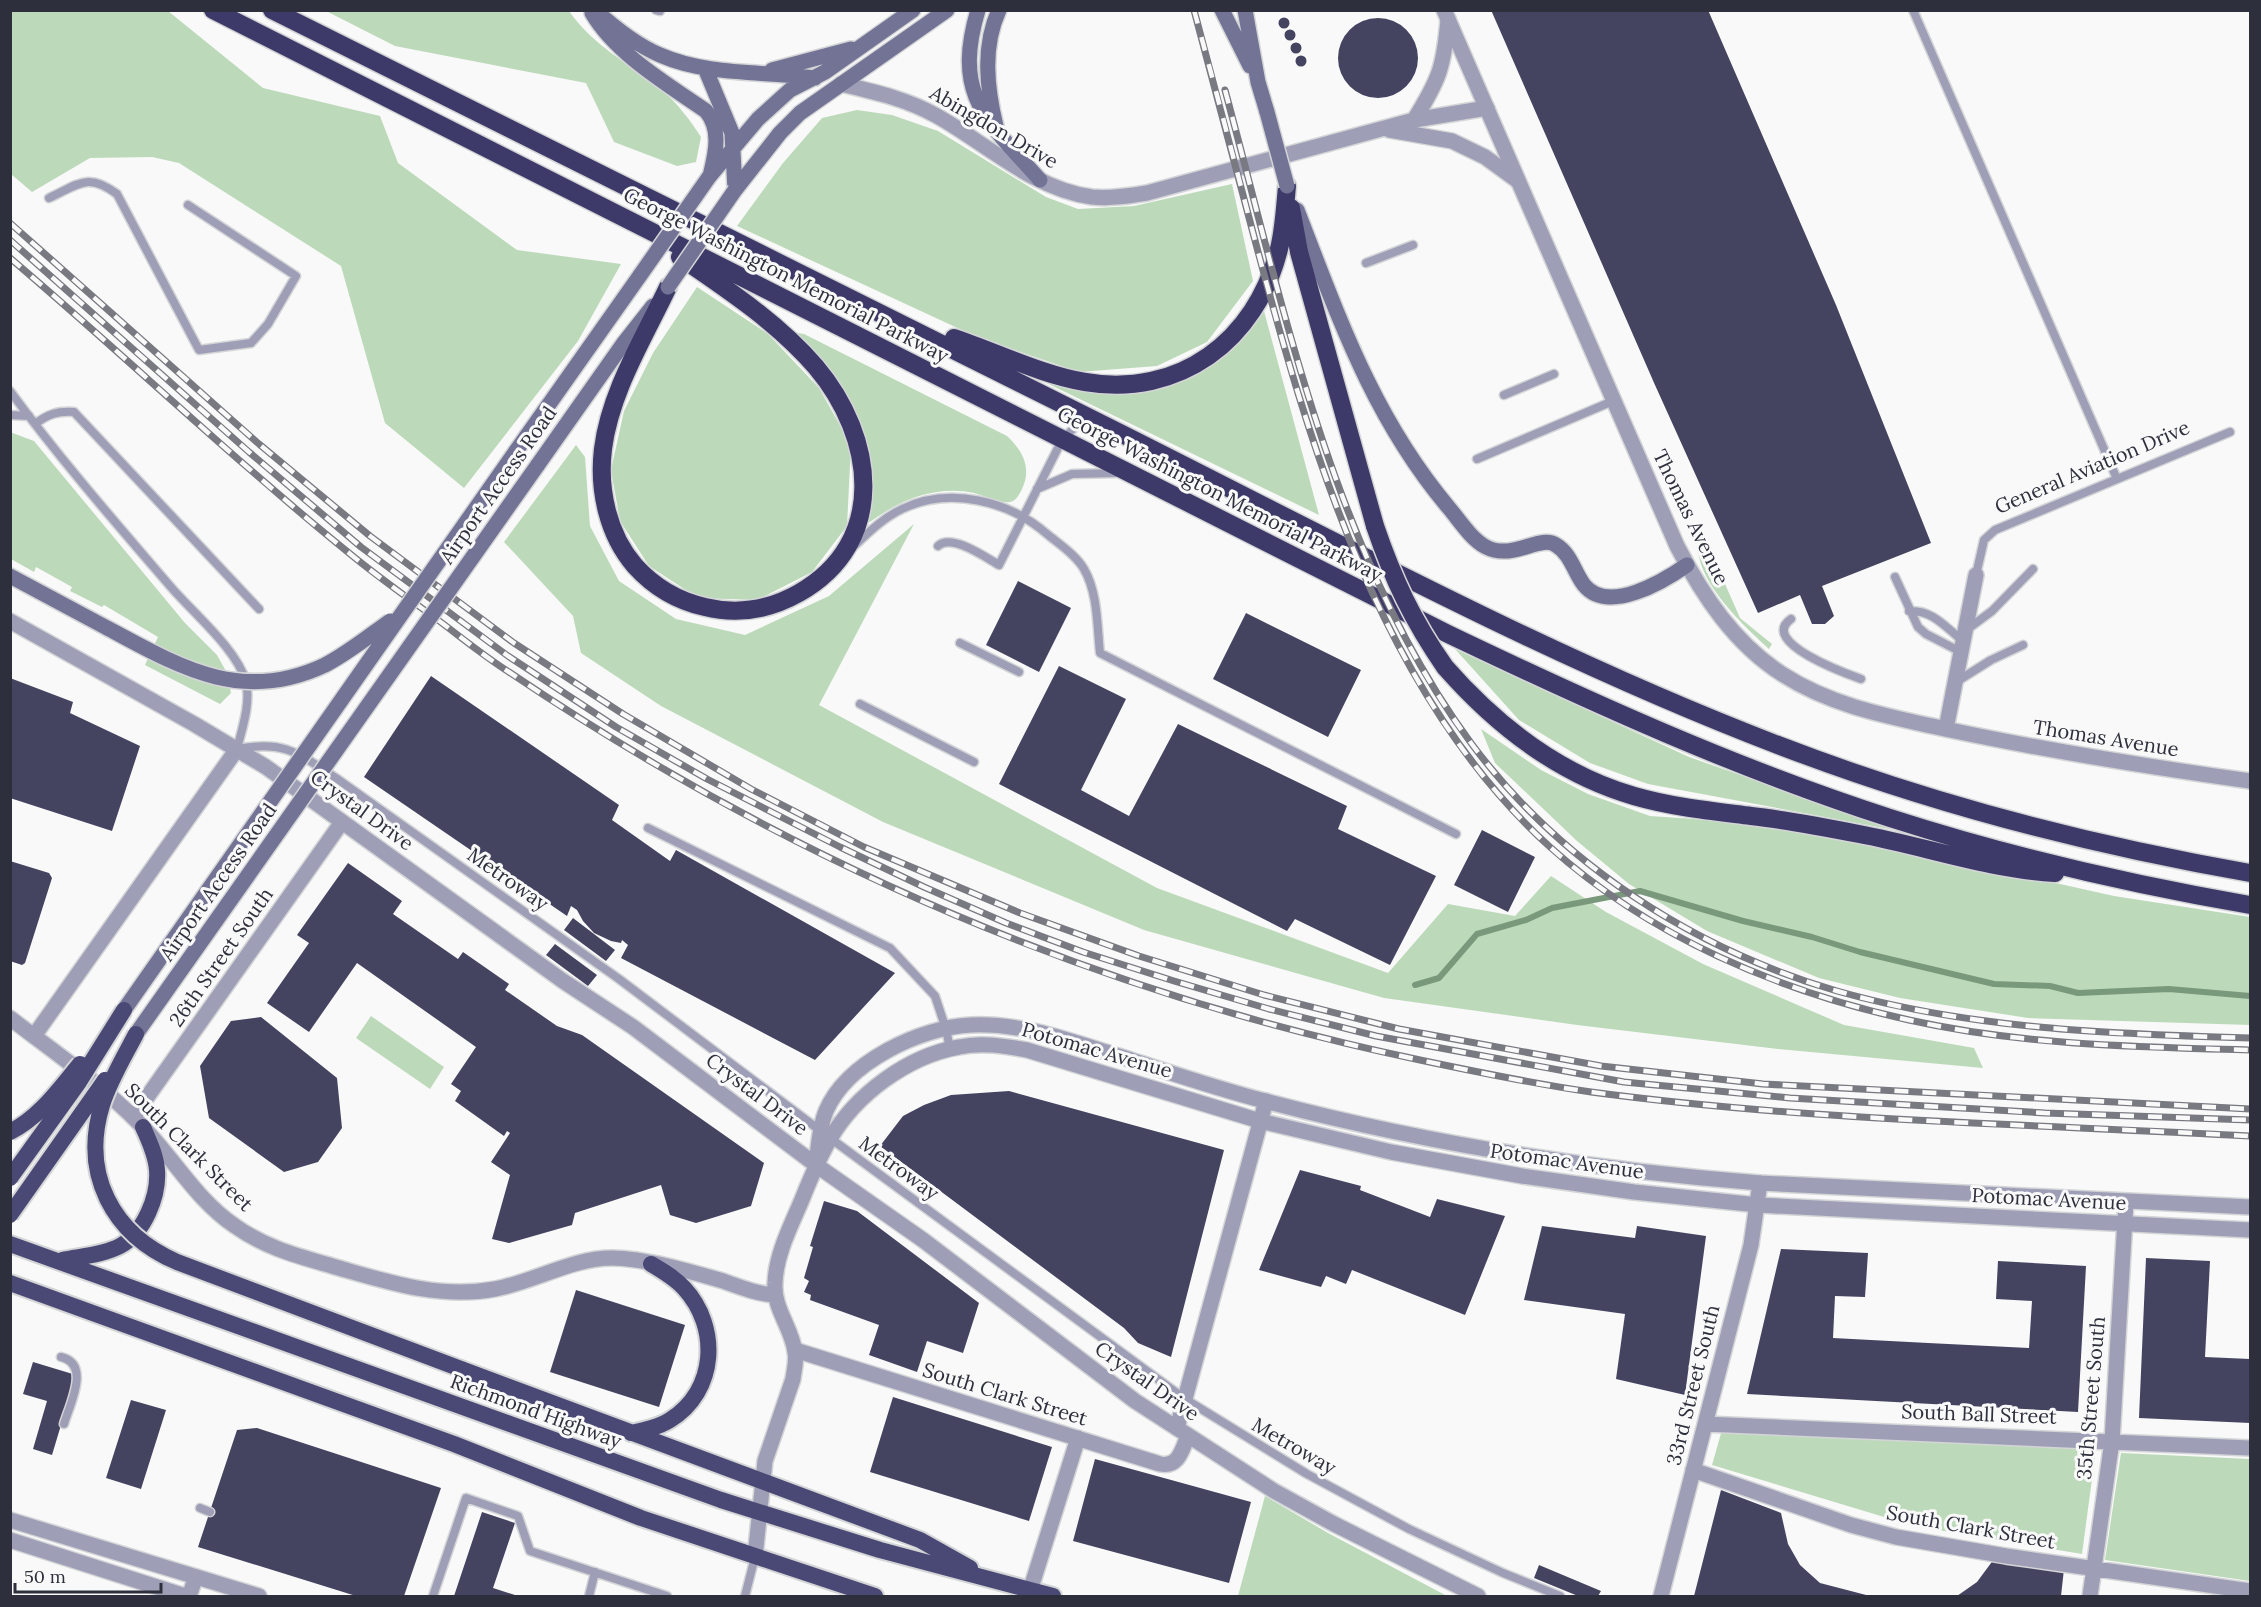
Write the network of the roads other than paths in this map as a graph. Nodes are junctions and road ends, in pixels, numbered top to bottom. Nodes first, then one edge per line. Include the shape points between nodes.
1 (213, 10) edge
2 (272, 10) edge
3 (591, 10) edge
4 (595, 10) edge
5 (913, 10) edge
6 (947, 10) edge
7 (978, 10) edge
8 (999, 10) edge
9 (1222, 10) edge
10 (1245, 10) edge
11 (1913, 10) edge
12 (1446, 15) edge
13 (861, 46) junction
14 (705, 68) junction
15 (761, 73) junction
16 (814, 78) junction
17 (1258, 82) junction
18 (841, 84) junction
19 (1487, 108) junction
20 (1414, 120) junction
21 (1383, 129) junction
22 (998, 132) junction
23 (734, 146) junction
24 (709, 177) junction
25 (1040, 180) junction
26 (1518, 181) junction
27 (1287, 186) junction
28 (735, 190) junction
29 (49, 198) dead end
30 (188, 205) dead end
31 (621, 217) junction
32 (1413, 244) dead end
33 (1366, 262) dead end
34 (668, 287) junction
35 (891, 317) junction
36 (1554, 374) dead end
37 (10, 391) edge
38 (1504, 395) dead end
39 (1613, 400) junction
40 (10, 415) edge
41 (29, 416) junction
42 (1087, 416) junction
43 (35, 424) junction
44 (2230, 432) dead end
45 (1062, 440) junction
46 (1478, 459) dead end
47 (1128, 473) junction
48 (2117, 479) junction
49 (1037, 489) junction
50 (1023, 517) junction
51 (938, 546) dead end
52 (842, 557) junction
53 (1687, 565) junction
54 (2033, 569) dead end
55 (1976, 575) joint
56 (10, 576) edge
57 (1894, 577) dead end
58 (259, 609) dead end
59 (1909, 610) junction
60 (402, 612) junction
61 (1791, 619) dead end
62 (10, 621) edge
63 (1963, 641) junction
64 (960, 643) dead end
65 (2023, 645) dead end
66 (1019, 672) dead end
67 (1862, 679) dead end
68 (1955, 682) junction
69 (860, 704) dead end
70 (1946, 729) junction
71 (237, 749) junction
72 (974, 762) dead end
73 (2250, 781) edge
74 (342, 822) junction
75 (648, 828) dead end
76 (1456, 834) dead end
77 (2250, 873) edge
78 (2102, 876) junction
79 (2250, 905) edge
80 (124, 1010) junction
81 (10, 1018) edge
82 (946, 1029) junction
83 (136, 1034) junction
84 (34, 1036) junction
85 (950, 1049) junction
86 (1266, 1101) junction
87 (1260, 1121) junction
88 (138, 1122) junction
89 (10, 1132) edge
90 (825, 1134) junction
91 (816, 1165) junction
92 (10, 1178) edge
93 (1760, 1183) junction
94 (2126, 1202) junction
95 (1758, 1205) junction
96 (2250, 1208) edge
97 (10, 1215) edge
98 (2125, 1224) junction
99 (2250, 1230) edge
100 (10, 1244) edge
101 (59, 1260) junction
102 (651, 1264) junction
103 (10, 1283) edge
104 (775, 1295) junction
105 (795, 1350) junction
106 (61, 1357) dead end
107 (1185, 1400) junction
108 (64, 1424) dead end
109 (1705, 1424) junction
110 (1182, 1432) junction
111 (631, 1433) junction
112 (1078, 1438) junction
113 (2112, 1441) junction
114 (2250, 1448) edge
115 (1693, 1470) junction
116 (764, 1482) junction
117 (200, 1509) dead end
118 (210, 1512) dead end
119 (759, 1512) junction
120 (10, 1520) edge
121 (67, 1537) junction
122 (10, 1540) edge
123 (62, 1557) junction
124 (755, 1557) junction
125 (2093, 1568) junction
126 (595, 1572) junction
127 (196, 1577) junction
128 (994, 1581) junction
129 (1030, 1591) junction
130 (2250, 1591) edge
131 (187, 1596) edge
132 (259, 1596) edge
133 (433, 1596) edge
134 (589, 1596) edge
135 (667, 1596) edge
136 (745, 1596) edge
137 (874, 1596) edge
138 (1053, 1596) edge
139 (1478, 1596) edge
140 (1560, 1596) edge
141 (1661, 1596) edge
142 (2090, 1596) edge

1 - 31 highway, George Washington Memorial Parkway
2 - 35 highway, George Washington Memorial Parkway
3 - 24 main road via 615,45 711,117 716,139
4 - 14 main road, Abingdon Drive via 648,49
5 - 13 main road, Airport Access Road
6 - 18 main road, Airport Access Road
7 - 22 main road via 970,47 972,88 980,110
8 - 22 main road via 991,30 988,60 989,91
9 - 17 main road
10 - 17 main road
11 - 48 lane
12 - 19 street, Thomas Avenue
12 - 20 street via 1440,74
13 - 15 main road
13 - 16 main road, Airport Access Road
14 - 15 main road, Abingdon Drive
14 - 23 main road via 728,121
15 - 16 main road, Abingdon Drive
16 - 18 main road, Abingdon Drive
16 - 23 main road, Airport Access Road via 780,98
17 - 27 main road, bridge
18 - 25 street, Abingdon Drive via 922,108
18 - 28 main road, Airport Access Road via 793,120
19 - 20 street, Abingdon Drive
19 - 26 street, Thomas Avenue
20 - 21 street, Abingdon Drive
21 - 25 street, Abingdon Drive via 1133,196 1091,197
21 - 26 street via 1452,141 1485,157
22 - 25 main road
23 - 24 main road, Airport Access Road
23 - 28 main road
24 - 60 main road, Airport Access Road, bridge
26 - 39 street, Thomas Avenue
27 - 35 highway via 1279,249 1256,307 1214,352 1160,380 1123,386 1065,378
27 - 53 main road via 1340,324 1382,410 1430,485 1479,542 1504,552 1552,542 1564,551 1589,590 1611,597 1649,587
27 - 78 highway, bridge via 1302,263 1375,526 1403,599 1445,667 1477,702 1521,740 1570,769 1632,795 1672,805 1830,828 2020,871
28 - 34 main road, Airport Access Road, bridge
29 - 30 lane via 84,181 102,183 117,194 199,350 251,343 268,324 296,276
31 - 45 highway, George Washington Memorial Parkway
31 - 52 highway via 776,328 816,367 845,409 860,450 864,491 857,526
32 - 33 lane
34 - 52 highway via 612,408 603,451 604,498 609,519 628,558 644,576 680,599 738,612 760,609 796,595 812,586
34 - 83 main road, Airport Access Road, bridge via 623,344
35 - 42 highway, George Washington Memorial Parkway
36 - 38 lane
37 - 41 lane
39 - 46 lane
39 - 53 street, Thomas Avenue
40 - 41 lane
41 - 43 lane
42 - 45 lane
42 - 77 highway, George Washington Memorial Parkway via 1530,638 1777,745 1983,813 2137,851
43 - 58 lane via 48,414 74,411
43 - 71 lane via 234,657 246,684 246,710
44 - 48 lane, General Aviation Drive
45 - 47 highway, George Washington Memorial Parkway
45 - 49 lane
47 - 49 lane via 1072,474
47 - 78 highway, George Washington Memorial Parkway via 1448,634 1691,745 1891,818
48 - 55 lane, General Aviation Drive via 1995,530 1984,540
49 - 50 lane
50 - 51 lane via 999,565 954,542
50 - 52 lane via 972,500 928,500 888,517
50 - 76 lane via 1083,567 1094,598 1100,653
53 - 70 street, Thomas Avenue via 1729,628 1782,674 1840,703
54 - 63 lane
55 - 63 street, General Aviation Drive
56 - 60 main road, bridge via 174,663 227,680 263,682 325,665
57 - 59 lane
59 - 63 lane via 1928,613
59 - 63 lane via 1926,634
60 - 80 main road, Airport Access Road, bridge
61 - 67 lane via 1784,632 1792,646 1829,667
62 - 71 street, Crystal Drive
63 - 68 street, General Aviation Drive
64 - 66 lane
65 - 68 lane
68 - 70 street, General Aviation Drive
69 - 72 lane
70 - 73 street, Thomas Avenue via 2140,766
71 - 74 street, Crystal Drive
71 - 84 street
71 - 90 lane, Metroway via 264,745 283,748 326,772 616,977
74 - 88 street, 26th Street South
74 - 91 street, Crystal Drive via 633,1027
75 - 82 lane via 890,948 935,996
78 - 79 highway, George Washington Memorial Parkway
80 - 89 highway, bridge via 40,1110
80 - 92 highway, bridge via 80,1082
81 - 84 street, South Clark Street
82 - 85 lane
82 - 86 street, Potomac Avenue via 969,1025 1037,1030
82 - 90 street, Potomac Avenue via 907,1039 854,1075 826,1109
83 - 97 highway, bridge
83 - 111 highway, bridge via 103,1103 96,1166 106,1197 120,1221 150,1248 177,1262
84 - 88 street, South Clark Street
85 - 87 street, Potomac Avenue via 984,1045 1027,1050
85 - 90 street, Potomac Avenue via 913,1064 870,1091
86 - 87 street, South Clark Street
86 - 93 street, Potomac Avenue via 1409,1135 1528,1156
87 - 95 street, Potomac Avenue via 1511,1175
87 - 107 street, South Clark Street
88 - 101 highway via 156,1158 158,1180 141,1224 129,1240 114,1249
88 - 102 street, South Clark Street via 206,1201 246,1233 278,1250 398,1285 434,1292 481,1291 596,1260 625,1258
90 - 91 street, Potomac Avenue
90 - 107 lane, Metroway
91 - 104 street, Potomac Avenue via 779,1259
91 - 110 street, Crystal Drive
93 - 94 street, Potomac Avenue
93 - 95 street, 33rd Street South
94 - 96 street, Potomac Avenue
94 - 98 street, 35th Street South
95 - 98 street, Potomac Avenue
95 - 109 street, 33rd Street South
98 - 99 street, Potomac Avenue
98 - 113 street, 35th Street South
100 - 101 highway, Richmond Highway
101 - 119 highway, Richmond Highway
102 - 104 street, South Clark Street
102 - 111 highway via 675,1280 693,1299 706,1325 709,1361 702,1385 679,1413 660,1425
103 - 124 highway
104 - 105 street
105 - 112 street, South Clark Street
105 - 116 street via 793,1379 765,1461
106 - 108 lane via 74,1364 78,1376
107 - 110 street, South Clark Street
107 - 140 lane, Metroway via 1307,1474 1409,1529
109 - 113 street, South Ball Street
109 - 115 street, 33rd Street South
110 - 112 street, South Clark Street via 1178,1460 1166,1465
110 - 139 street, Crystal Drive via 1274,1491
111 - 116 highway
112 - 129 street
113 - 114 street, South Ball Street
113 - 125 street, 35th Street South
115 - 125 street, South Clark Street via 1896,1537
115 - 141 street, 33rd Street South
116 - 119 street
116 - 128 highway via 920,1540
117 - 118 lane
119 - 124 street
119 - 128 highway, Richmond Highway
120 - 121 street
121 - 123 lane
121 - 127 street
122 - 123 street
123 - 131 street
124 - 136 lane
124 - 137 highway
125 - 130 street, South Clark Street
125 - 142 street, 35th Street South
126 - 133 lane via 530,1551 518,1516 466,1498
126 - 134 lane
126 - 135 lane
127 - 131 street
127 - 132 street
128 - 129 highway, Richmond Highway
129 - 138 highway, Richmond Highway

